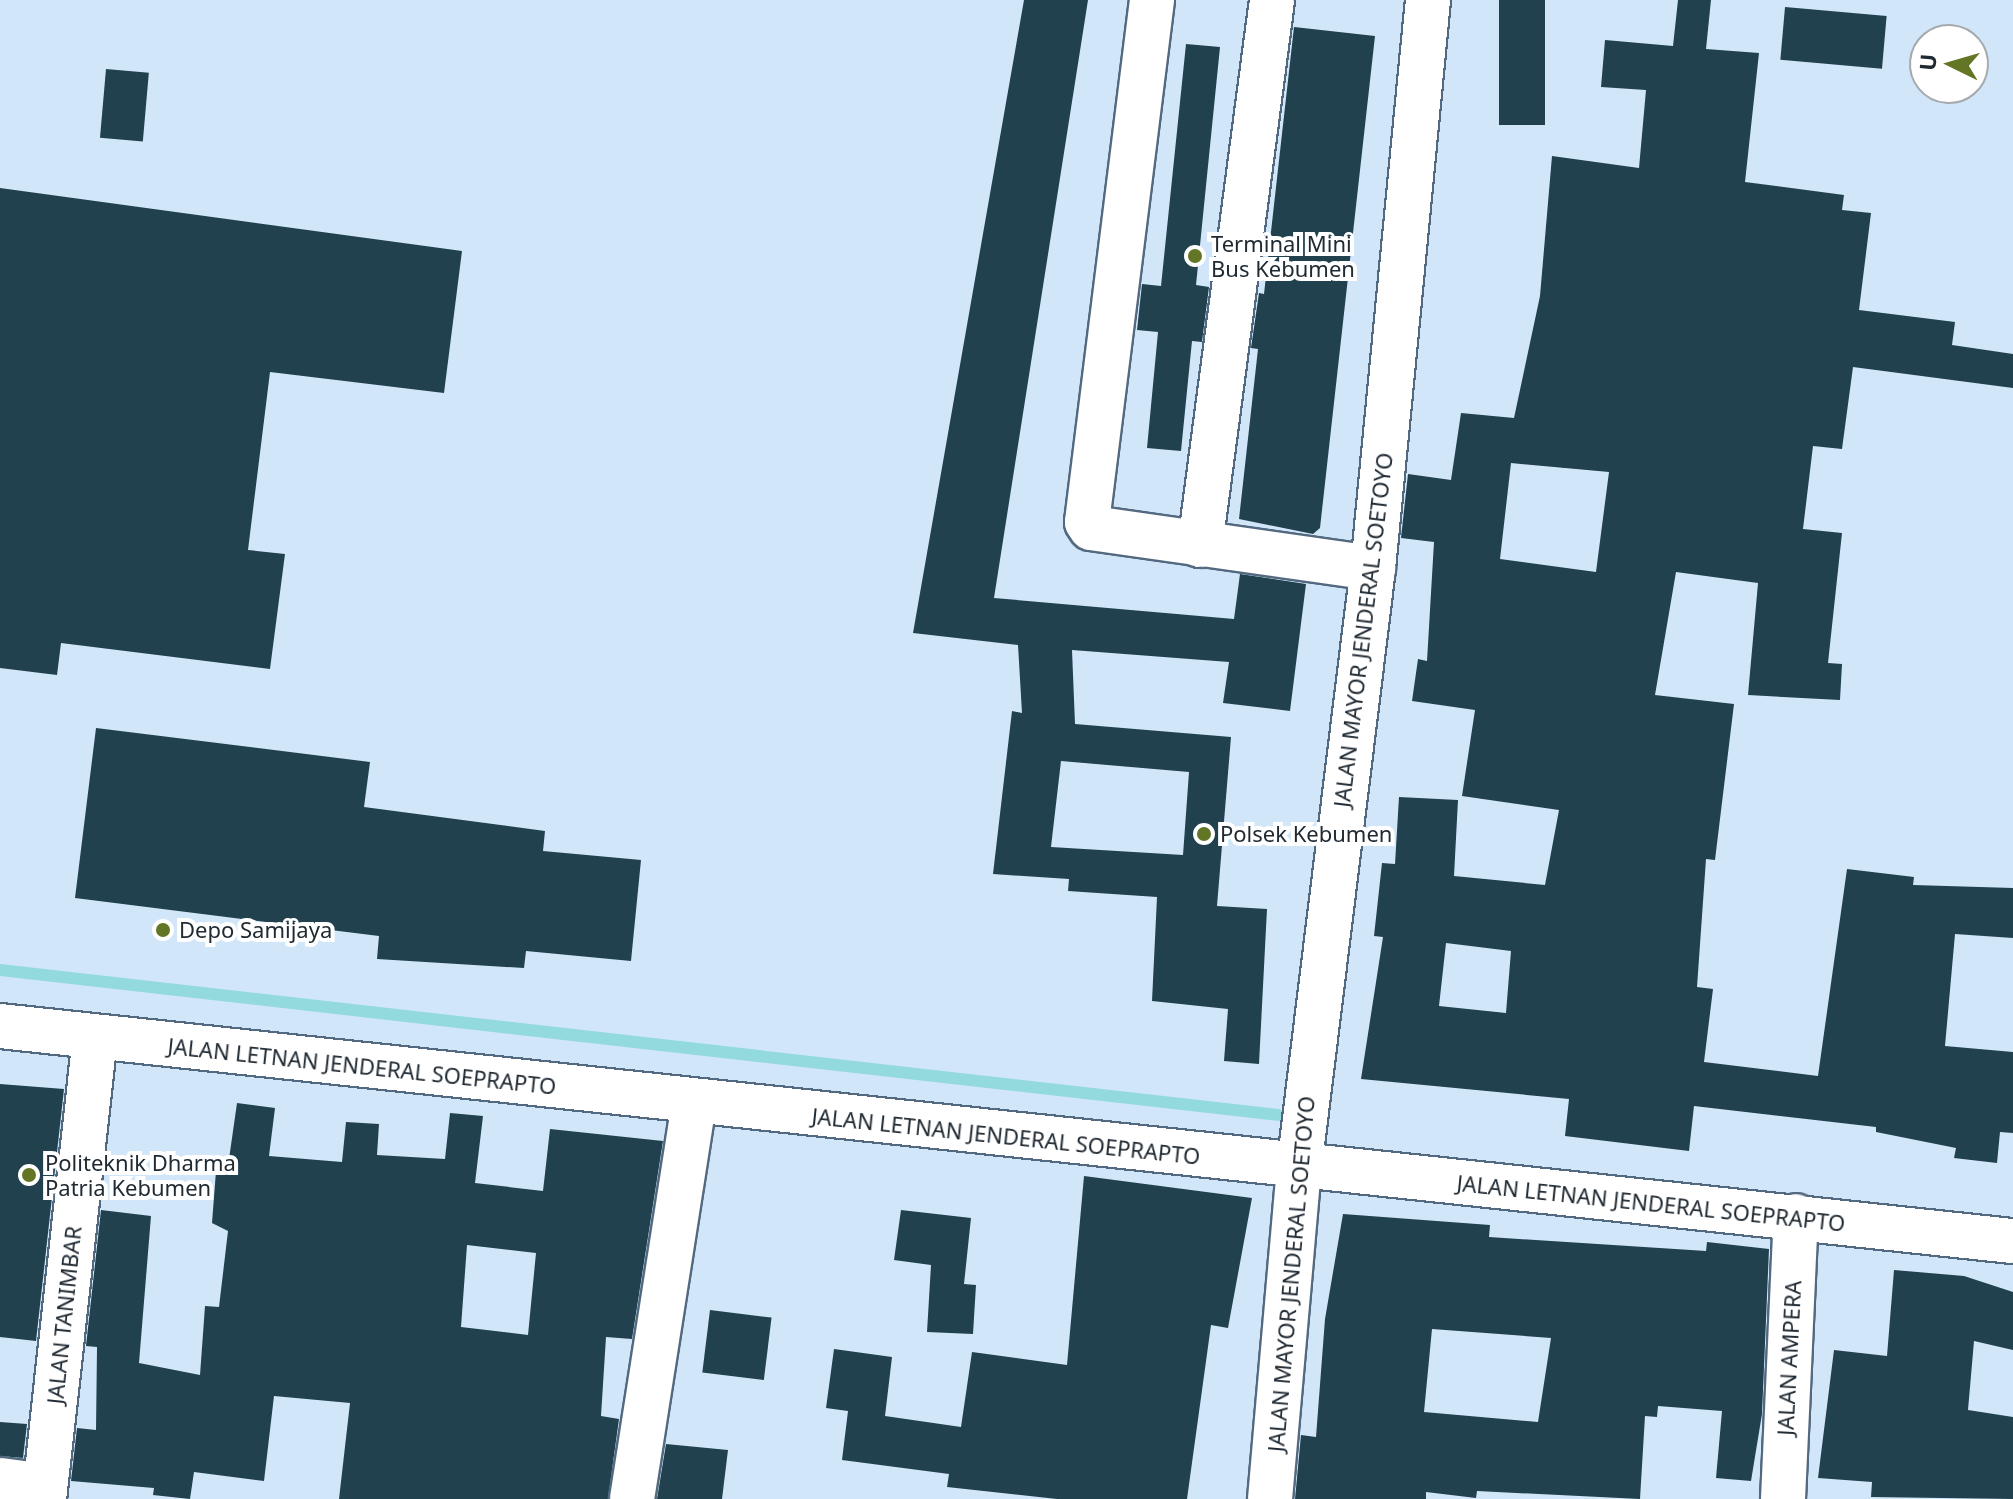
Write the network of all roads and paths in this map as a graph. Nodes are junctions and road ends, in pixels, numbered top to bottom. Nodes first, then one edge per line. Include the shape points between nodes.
1 (1152, 0) edge
2 (1272, 0) edge
3 (1428, 0) edge
4 (1200, 545) junction
5 (1373, 568) junction
6 (0, 1026) edge
7 (95, 1037) junction
8 (694, 1103) junction
9 (1299, 1168) junction
10 (1796, 1216) junction
11 (2013, 1241) edge
12 (0, 1480) edge
13 (44, 1492) edge
14 (632, 1499) edge
15 (1270, 1499) edge
16 (1783, 1499) edge

1 - 4 street via 1085,513 1091,528
2 - 4 street
3 - 5 street, JALAN MAYOR JENDERAL SOETOYO
4 - 5 street
5 - 9 street, JALAN MAYOR JENDERAL SOETOYO
6 - 7 street, JALAN LETNAN JENDERAL SOEPRAPTO
7 - 8 street, JALAN LETNAN JENDERAL SOEPRAPTO
7 - 13 street, JALAN TANIMBAR
8 - 9 street, JALAN LETNAN JENDERAL SOEPRAPTO
8 - 14 street
9 - 10 street, JALAN LETNAN JENDERAL SOEPRAPTO
9 - 15 street, JALAN MAYOR JENDERAL SOETOYO
10 - 11 street, JALAN LETNAN JENDERAL SOEPRAPTO
10 - 16 street, JALAN AMPERA
12 - 13 street

